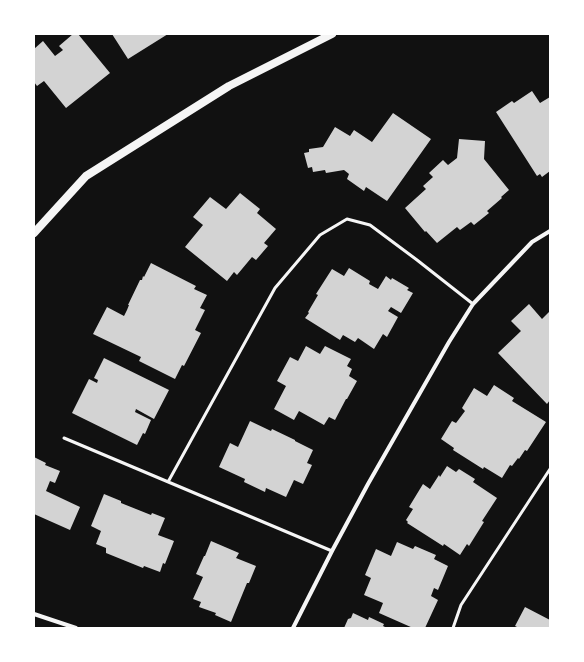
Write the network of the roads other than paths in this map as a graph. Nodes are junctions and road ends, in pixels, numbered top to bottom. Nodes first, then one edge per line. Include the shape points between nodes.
1 (332, 34) edge
2 (550, 231) edge
3 (34, 233) edge
4 (473, 304) junction
5 (64, 438) dead end
6 (550, 469) edge
7 (168, 482) junction
8 (332, 551) junction
9 (34, 614) edge
10 (76, 628) edge
11 (293, 628) edge
12 (454, 628) edge

1 - 3 main road via 229,86 86,176
2 - 4 street via 532,242
4 - 7 lane via 370,225 346,219 320,235 275,288
4 - 8 street via 449,342
5 - 7 lane
6 - 12 lane via 461,605
7 - 8 lane
8 - 11 street
9 - 10 street

